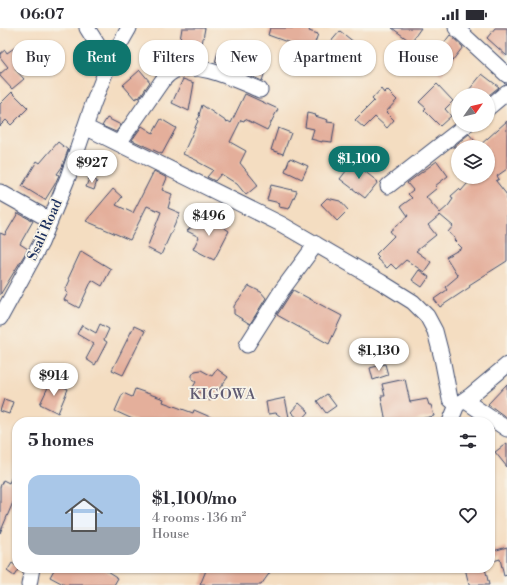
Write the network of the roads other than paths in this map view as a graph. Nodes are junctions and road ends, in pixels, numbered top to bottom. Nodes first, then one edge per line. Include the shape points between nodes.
1 (87, 28) edge
2 (129, 28) edge
3 (456, 28) edge
4 (95, 40) edge
5 (122, 40) edge
6 (507, 75) edge
7 (104, 76) edge
8 (260, 90) dead end
9 (507, 92) edge
10 (495, 102) edge
11 (85, 128) junction
12 (457, 132) edge
13 (119, 143) junction
14 (388, 186) dead end
15 (0, 192) edge
16 (50, 220) junction
17 (316, 244) junction
18 (0, 318) edge
19 (247, 345) dead end
20 (507, 365) edge
21 (461, 403) junction
22 (453, 417) edge
23 (486, 417) edge
24 (495, 422) edge
25 (507, 429) edge
26 (31, 573) edge
27 (29, 585) edge

1 - 4 street
2 - 5 street, Ssali Road
3 - 6 street
7 - 11 street, Ssali Road
8 - 13 street via 216,72 185,68 174,71 162,81
9 - 10 street
11 - 13 street
11 - 16 street, Ssali Road
12 - 14 street
13 - 17 street
15 - 16 street
16 - 18 street, Ssali Road
17 - 19 street via 282,290
17 - 21 street via 406,298 424,313 431,322 439,343 450,399
20 - 21 street
21 - 22 street
21 - 23 street
24 - 25 street
26 - 27 street

